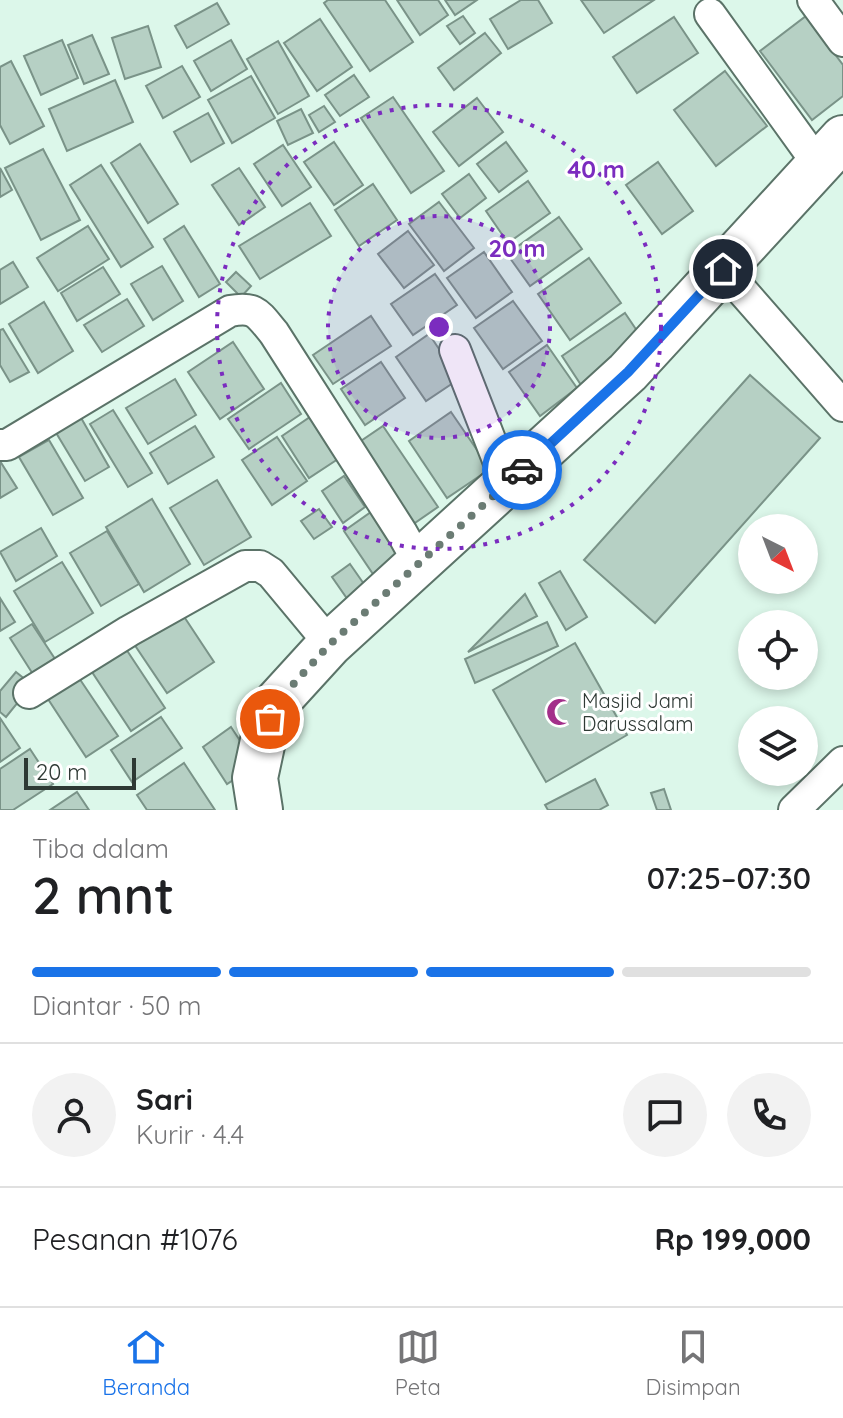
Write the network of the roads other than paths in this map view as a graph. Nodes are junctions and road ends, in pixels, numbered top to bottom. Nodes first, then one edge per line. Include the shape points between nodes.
1 (813, 0) edge
2 (710, 14) dead end
3 (843, 41) edge
4 (831, 151) edge
5 (723, 269) junction
6 (455, 350) dead end
7 (843, 406) edge
8 (0, 445) edge
9 (510, 482) junction
10 (420, 565) junction
11 (330, 644) junction
12 (29, 693) dead end
13 (843, 762) edge
14 (260, 810) edge
15 (794, 810) edge

1 - 3 street
2 - 4 street
4 - 5 main road
5 - 7 street
5 - 9 main road via 628,372
6 - 9 street
8 - 10 street via 230,311 255,311
9 - 10 main road
10 - 11 main road
11 - 12 street via 271,573 245,566
11 - 14 main road via 277,702 255,778
13 - 15 street

